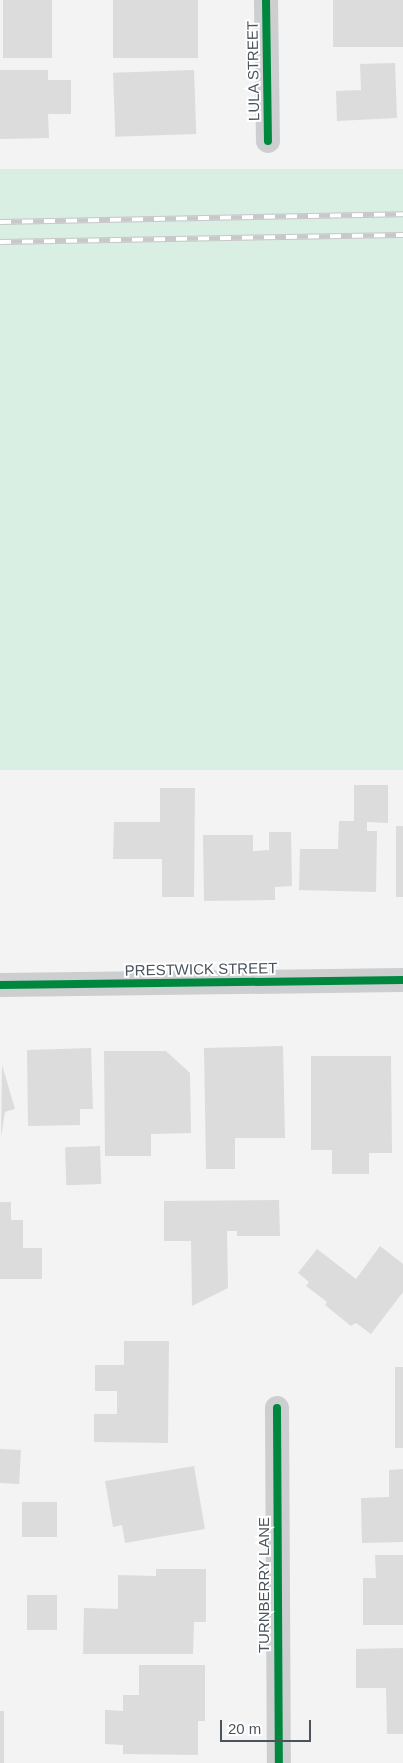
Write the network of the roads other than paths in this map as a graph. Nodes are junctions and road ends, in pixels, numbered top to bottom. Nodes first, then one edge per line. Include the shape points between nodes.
1 (266, 0) edge
2 (268, 141) dead end
3 (403, 980) edge
4 (0, 985) edge
5 (277, 1408) dead end
6 (279, 1763) edge

1 - 2 street, LULA STREET
3 - 4 street, PRESTWICK STREET
5 - 6 street, TURNBERRY LANE

